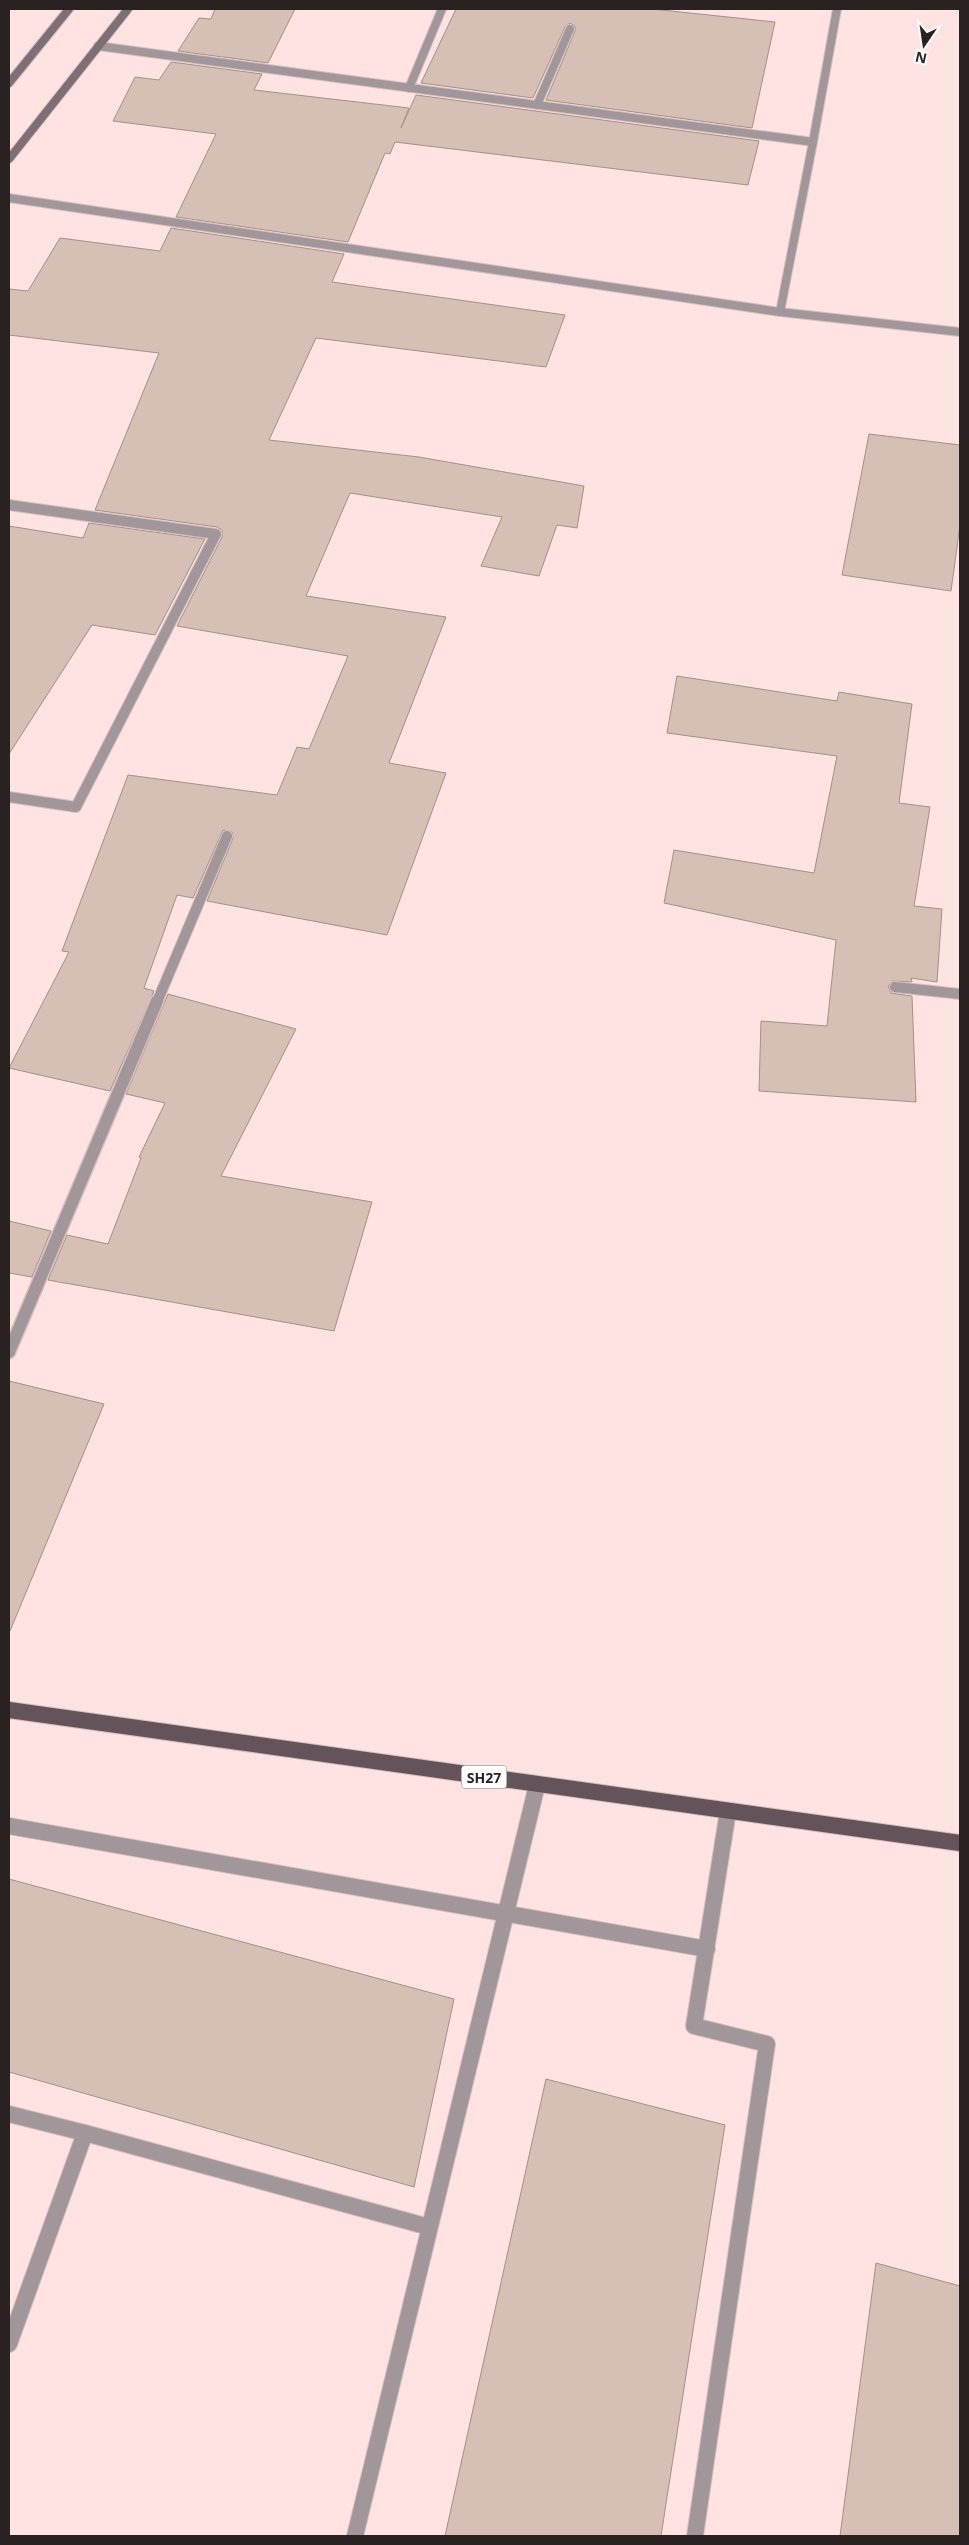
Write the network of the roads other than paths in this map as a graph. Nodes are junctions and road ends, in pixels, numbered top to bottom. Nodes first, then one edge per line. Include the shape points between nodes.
1 (69, 9) edge
2 (128, 9) edge
3 (442, 9) edge
4 (837, 9) edge
5 (570, 29) dead end
6 (98, 46) junction
7 (9, 83) edge
8 (410, 88) junction
9 (538, 105) junction
10 (813, 142) junction
11 (9, 158) edge
12 (9, 198) edge
13 (780, 312) junction
14 (960, 332) edge
15 (9, 505) edge
16 (9, 797) edge
17 (227, 836) dead end
18 (895, 987) dead end
19 (960, 994) edge
20 (9, 1352) edge
21 (9, 1710) edge
22 (537, 1785) junction
23 (728, 1811) junction
24 (9, 1826) edge
25 (960, 1843) edge
26 (505, 1913) junction
27 (707, 1949) junction
28 (9, 2114) edge
29 (85, 2133) junction
30 (429, 2227) junction
31 (9, 2344) edge
32 (355, 2536) edge
33 (695, 2536) edge

1 - 7 main road
2 - 6 main road
3 - 8 street
4 - 10 street
5 - 9 street
6 - 8 street
6 - 11 main road
8 - 9 street
9 - 10 street
10 - 13 street
12 - 13 street
13 - 14 street
15 - 16 street via 216,534 76,807
17 - 20 street
18 - 19 street
21 - 22 main road, SH27
22 - 23 main road, SH27
22 - 26 street
23 - 25 main road, SH27
23 - 27 street
24 - 26 street
26 - 27 street
26 - 30 street
27 - 33 street via 694,2026 767,2044
28 - 29 street
29 - 30 street
29 - 31 street
30 - 32 street

